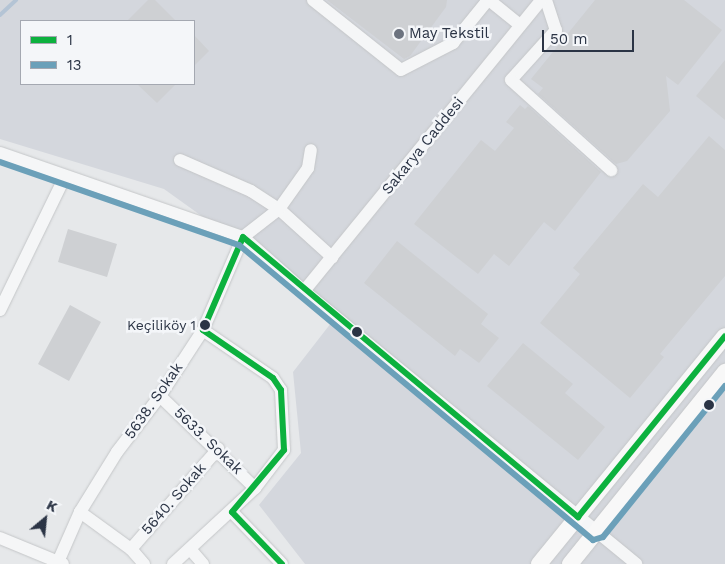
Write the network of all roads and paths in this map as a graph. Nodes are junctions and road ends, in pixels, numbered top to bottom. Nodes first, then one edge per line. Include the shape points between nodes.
1 (313, 0) edge
2 (489, 0) edge
3 (541, 0) edge
4 (546, 0) edge
5 (520, 25) junction
6 (311, 150) dead end
7 (0, 153) edge
8 (180, 160) dead end
9 (612, 170) dead end
10 (65, 177) junction
11 (279, 210) junction
12 (243, 236) junction
13 (332, 257) junction
14 (304, 291) junction
15 (0, 310) edge
16 (203, 330) junction
17 (725, 336) edge
18 (725, 372) edge
19 (160, 396) junction
20 (218, 449) junction
21 (255, 488) junction
22 (80, 512) junction
23 (232, 512) junction
24 (578, 517) junction
25 (596, 532) junction
26 (0, 538) edge
27 (131, 549) junction
28 (190, 549) junction
29 (31, 559) edge
30 (61, 563) edge
31 (144, 564) edge
32 (174, 564) edge
33 (204, 564) edge
34 (282, 564) edge
35 (539, 564) edge
36 (570, 564) edge
37 (636, 564) edge

1 - 2 street via 401,70 453,43
2 - 5 street
3 - 5 street, Sakarya Caddesi
4 - 9 street via 556,30 511,80
5 - 13 street, Sakarya Caddesi
6 - 11 street via 308,168
7 - 10 street
8 - 11 street via 251,191
10 - 12 street
10 - 15 street
11 - 12 street
11 - 13 street
12 - 14 street
12 - 16 street, 5638. Sokak
13 - 14 street, Sakarya Caddesi
14 - 24 street
16 - 19 street, 5638. Sokak
16 - 21 street via 274,378 280,390 284,450
17 - 24 main road
18 - 25 main road
19 - 20 street, 5633. Sokak
19 - 22 street, 5638. Sokak via 117,452
20 - 21 street, 5633. Sokak
20 - 27 street, 5640. Sokak
21 - 23 street
22 - 27 street
22 - 30 street, 5638. Sokak
23 - 28 street
23 - 34 street
24 - 25 street
24 - 35 main road
25 - 36 main road
25 - 37 street
26 - 29 street
27 - 31 street
28 - 32 street
28 - 33 street
29 - 30 street

